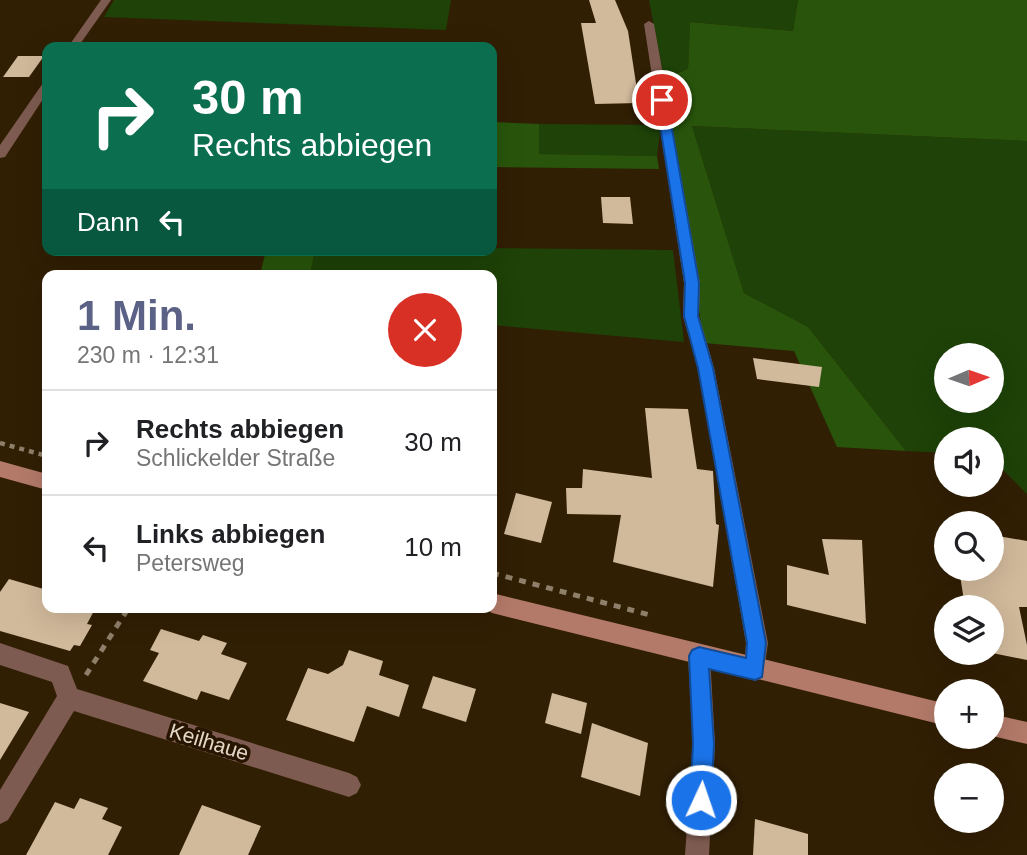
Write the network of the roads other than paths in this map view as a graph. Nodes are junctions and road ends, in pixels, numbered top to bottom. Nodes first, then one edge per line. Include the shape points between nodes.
1 (106, 0) edge
2 (649, 24) dead end
3 (77, 42) edge
4 (42, 92) edge
5 (0, 154) edge
6 (0, 468) edge
7 (42, 481) edge
8 (497, 604) edge
9 (0, 654) edge
10 (699, 656) junction
11 (755, 670) junction
12 (69, 698) junction
13 (934, 712) edge
14 (1004, 728) edge
15 (1027, 733) edge
16 (349, 785) dead end
17 (0, 812) edge
18 (697, 855) edge

1 - 3 street
2 - 11 street via 692,283 691,316 706,368 754,629
4 - 5 street
6 - 7 main road
8 - 10 main road
9 - 12 street via 60,674
10 - 11 main road
10 - 18 street via 704,744
11 - 13 main road
12 - 16 street, Keilhaue
12 - 17 street
14 - 15 main road

